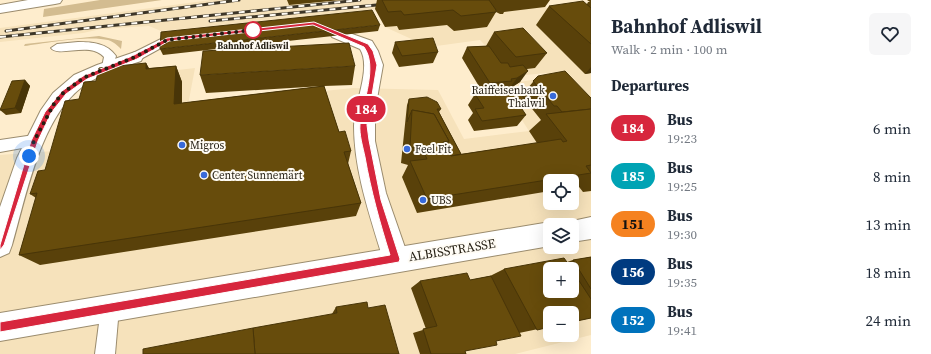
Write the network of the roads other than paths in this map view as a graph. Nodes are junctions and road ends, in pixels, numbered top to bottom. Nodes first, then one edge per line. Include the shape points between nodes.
1 (55, 0) edge
2 (0, 9) edge
3 (333, 33) edge
4 (191, 37) edge
5 (57, 48) dead end
6 (166, 54) edge
7 (135, 57) junction
8 (108, 67) junction
9 (34, 141) junction
10 (0, 146) edge
11 (543, 235) edge
12 (0, 245) edge
13 (396, 259) junction
14 (110, 308) junction
15 (0, 327) edge
16 (105, 354) edge

1 - 2 street
3 - 13 street via 366,45 373,58 364,125 367,155 377,200
4 - 7 lane via 167,40
5 - 8 lane via 86,46 106,50 110,56
6 - 7 lane
7 - 8 street
8 - 9 street via 85,77 64,92 48,112
9 - 10 lane
9 - 12 street
11 - 13 street, ALBISSTRASSE
13 - 14 street, ALBISSTRASSE
14 - 15 street, ALBISSTRASSE
14 - 16 lane

